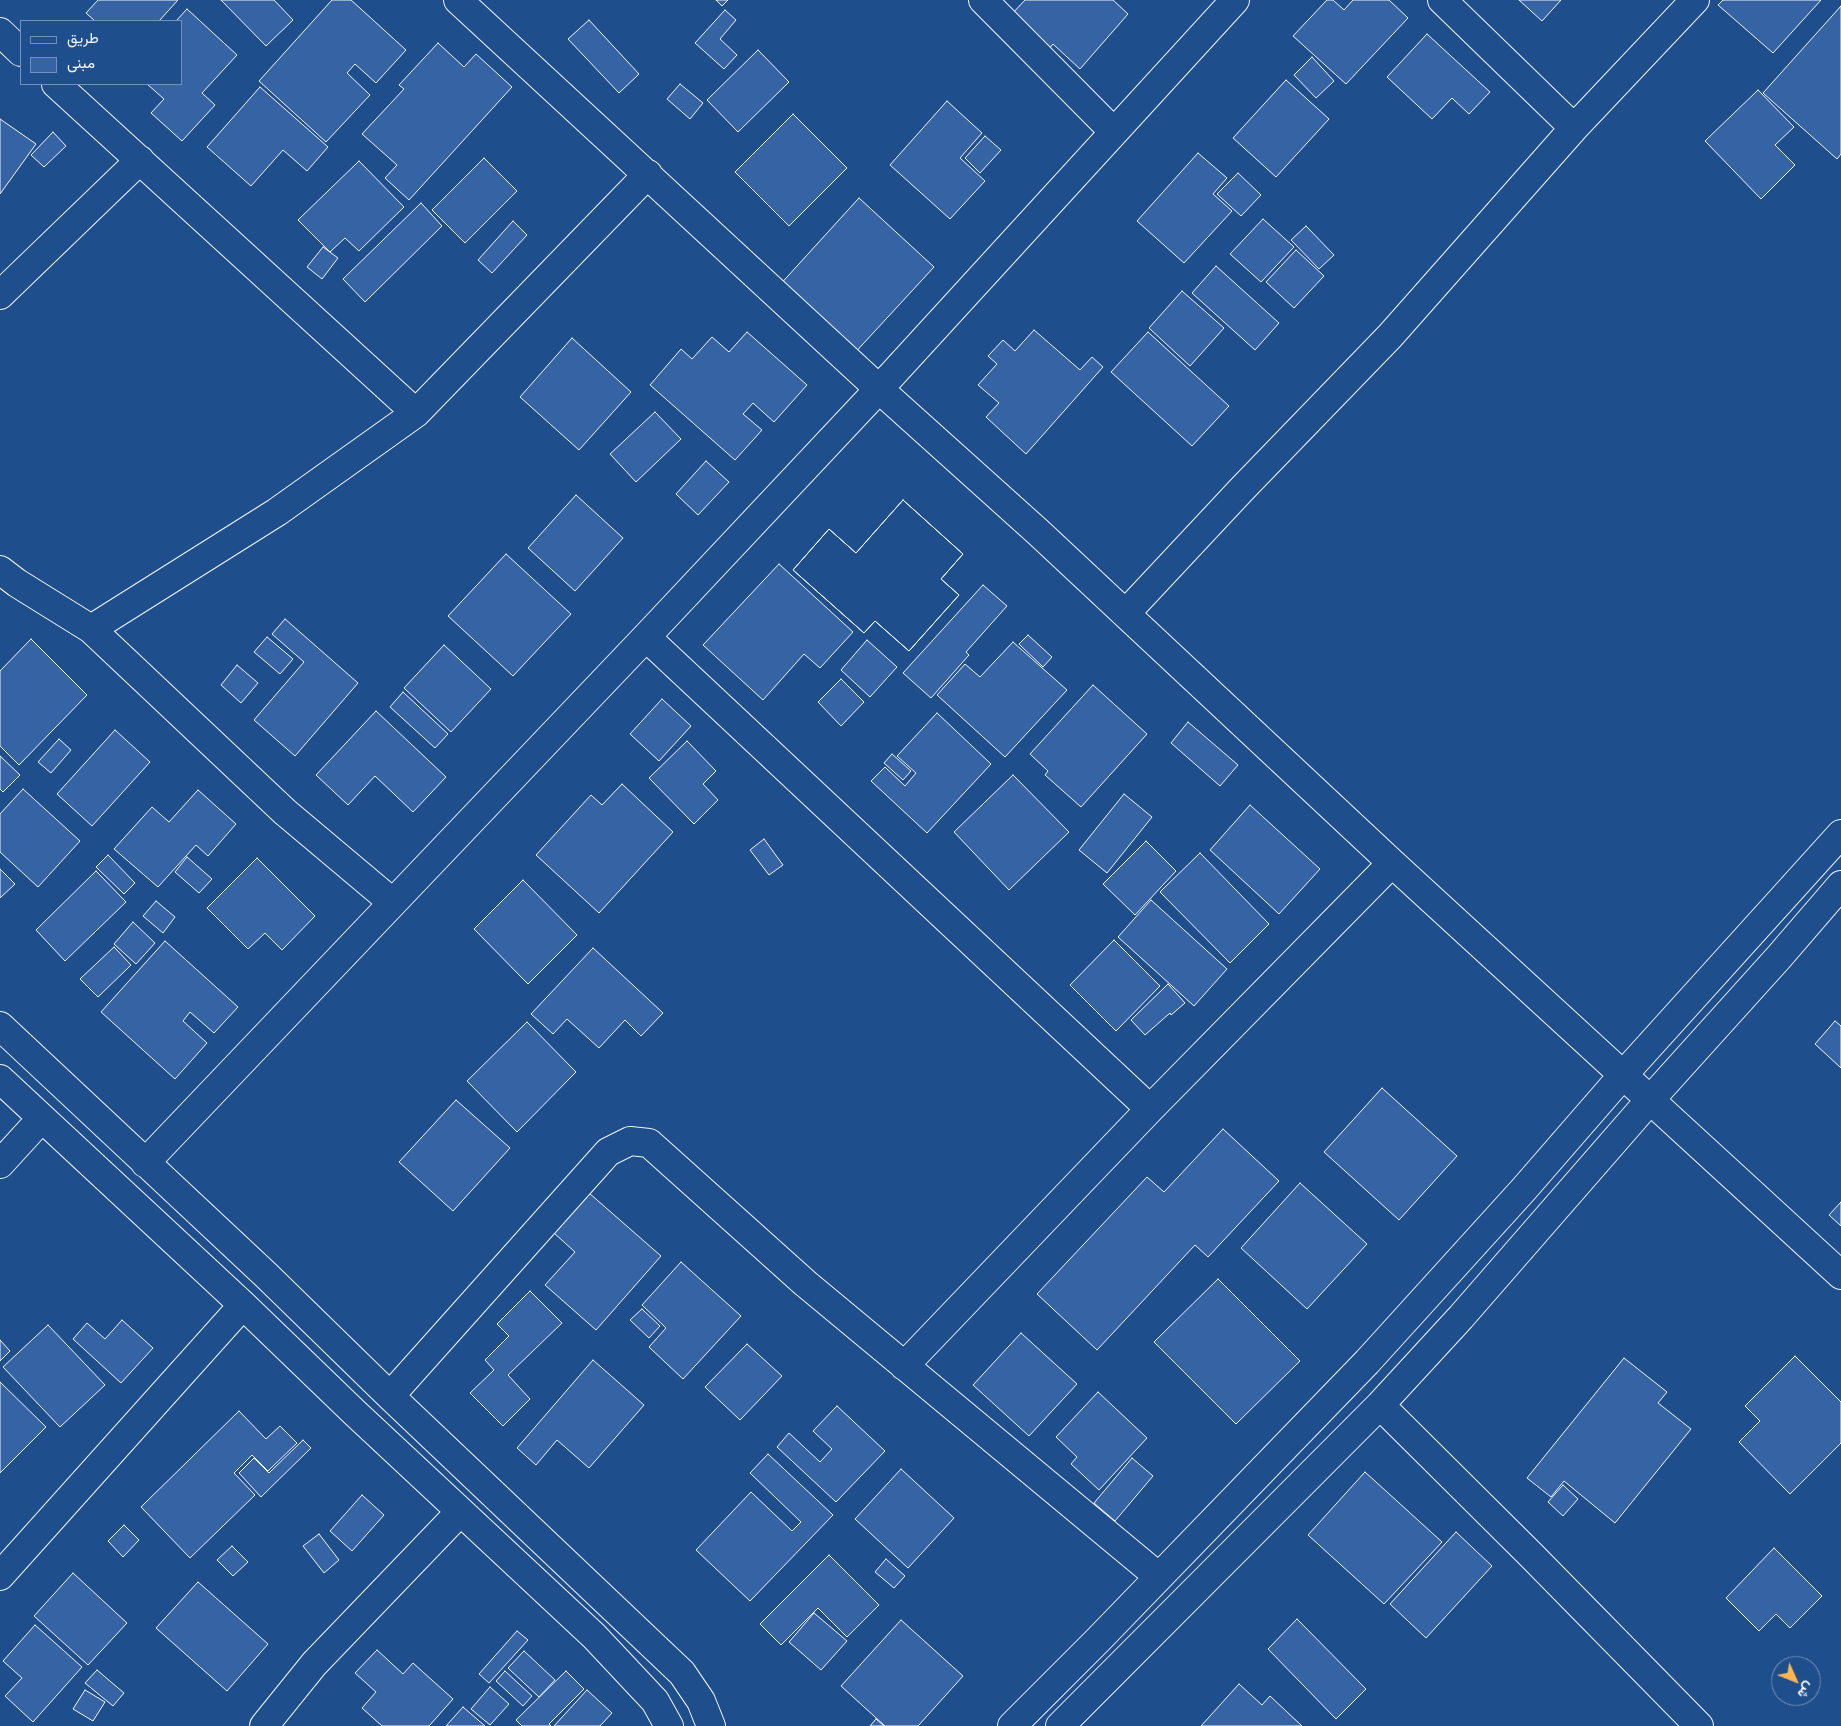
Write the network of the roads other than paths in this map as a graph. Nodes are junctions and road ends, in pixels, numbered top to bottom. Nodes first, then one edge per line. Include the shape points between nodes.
1 (458, 0) edge
2 (983, 0) edge
3 (1235, 0) edge
4 (1442, 0) edge
5 (1695, 0) edge
6 (0, 32) edge
7 (20, 51) edge
8 (57, 85) edge
9 (1574, 128) junction
10 (1114, 132) junction
11 (140, 160) junction
12 (648, 174) junction
13 (0, 295) edge
14 (879, 389) junction
15 (416, 413) junction
16 (0, 570) edge
17 (1126, 613) junction
18 (91, 629) junction
19 (646, 637) junction
20 (1841, 834) edge
21 (1392, 864) junction
22 (1841, 885) edge
23 (392, 902) junction
24 (0, 1026) edge
25 (1623, 1075) junction
26 (0, 1079) edge
27 (1650, 1100) junction
28 (1150, 1109) junction
29 (42, 1118) junction
30 (145, 1163) junction
31 (0, 1164) edge
32 (1841, 1275) edge
33 (244, 1305) junction
34 (904, 1366) junction
35 (390, 1396) junction
36 (1380, 1405) junction
37 (460, 1512) junction
38 (0, 1576) edge
39 (1158, 1577) junction
40 (264, 1726) edge
41 (669, 1726) edge
42 (710, 1726) edge
43 (1012, 1726) edge
44 (1060, 1726) edge
45 (1699, 1726) edge

1 - 12 street
2 - 10 street
3 - 10 street
4 - 9 street
5 - 9 street
6 - 7 street
8 - 11 street
9 - 17 street via 1390,336
10 - 14 street
11 - 13 street
11 - 15 street
12 - 14 street
12 - 15 street
14 - 17 street
14 - 19 street
15 - 18 street via 277,512
16 - 18 street
17 - 21 street
18 - 23 street via 285,812
19 - 23 street
19 - 28 street
20 - 25 street
21 - 25 street
21 - 28 street
22 - 27 street
23 - 30 street
24 - 30 street
25 - 27 street
25 - 39 street via 1367,1362
26 - 29 street
27 - 32 street
27 - 36 street
28 - 34 street
29 - 31 street
29 - 33 street
30 - 35 street
33 - 37 street
33 - 38 street
34 - 35 street via 805,1284 649,1143 630,1141 608,1152
34 - 39 street
35 - 42 street via 682,1673 701,1701
36 - 44 street
36 - 45 street
37 - 40 street via 314,1664
37 - 41 street via 594,1636 655,1701
39 - 43 street

